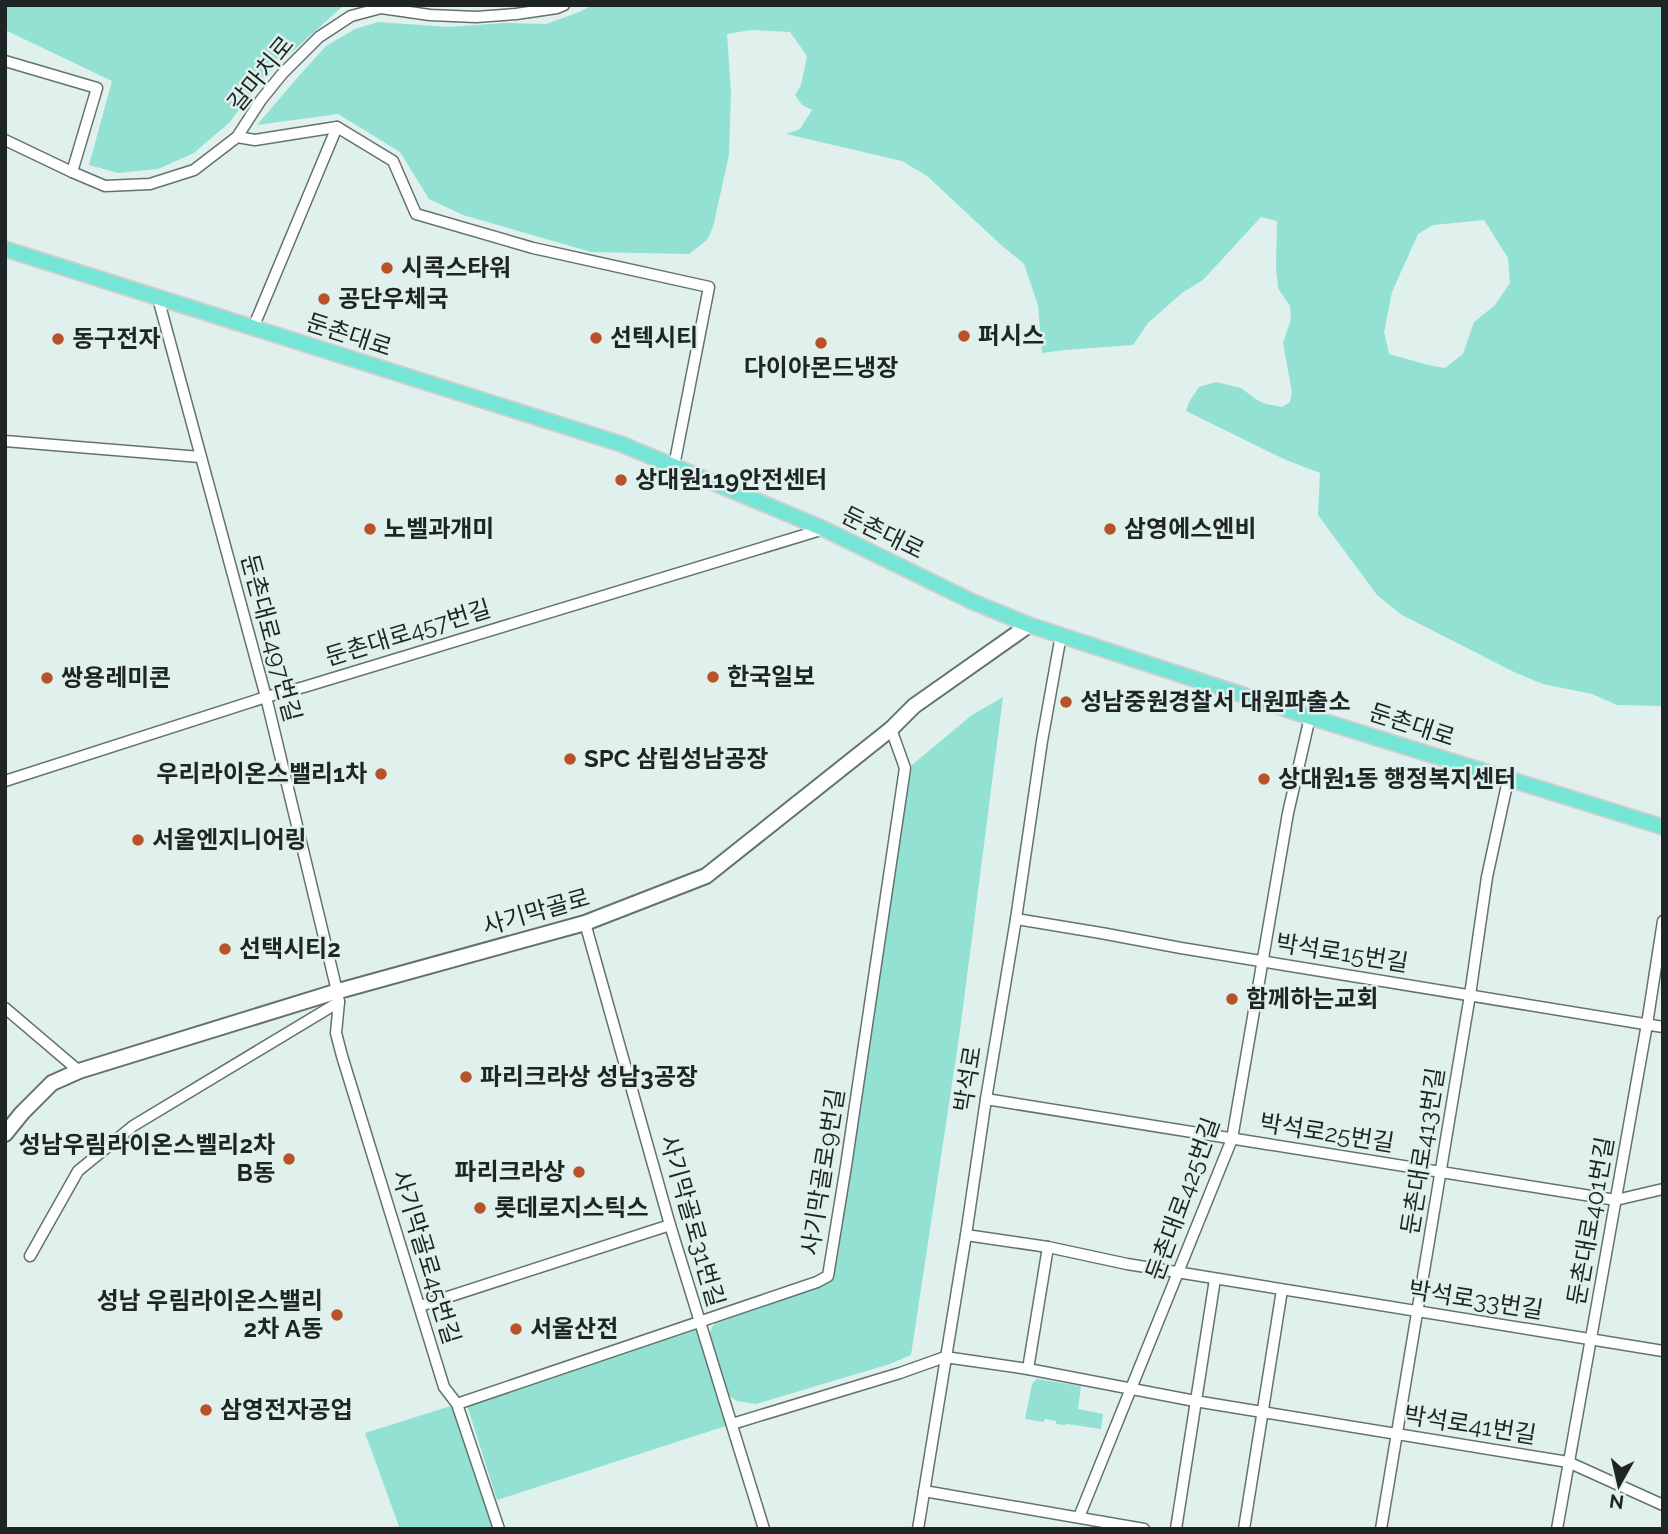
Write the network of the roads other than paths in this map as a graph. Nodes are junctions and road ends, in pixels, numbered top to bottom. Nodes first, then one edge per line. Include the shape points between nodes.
1 (564, 5) edge
2 (5, 61) edge
3 (337, 127) junction
4 (237, 137) junction
5 (5, 140) edge
6 (72, 172) junction
7 (5, 249) edge
8 (158, 298) junction
9 (253, 328) junction
10 (5, 441) edge
11 (200, 457) junction
12 (674, 466) junction
13 (824, 529) junction
14 (1029, 625) junction
15 (1061, 635) junction
16 (266, 697) junction
17 (1310, 717) junction
18 (891, 729) junction
19 (1508, 780) junction
20 (5, 781) edge
21 (1663, 827) edge
22 (1016, 919) junction
23 (1663, 921) edge
24 (585, 923) junction
25 (1262, 962) junction
26 (1469, 995) junction
27 (338, 997) junction
28 (5, 1008) edge
29 (1647, 1024) junction
30 (1663, 1027) edge
31 (79, 1071) junction
32 (986, 1099) junction
33 (5, 1134) edge
34 (1232, 1139) junction
35 (1441, 1172) junction
36 (1663, 1189) edge
37 (1616, 1200) junction
38 (670, 1225) junction
39 (966, 1234) junction
40 (1048, 1247) junction
41 (30, 1256) dead end
42 (1178, 1273) junction
43 (1215, 1279) junction
44 (1282, 1290) junction
45 (420, 1306) junction
46 (1418, 1312) junction
47 (699, 1323) junction
48 (1591, 1340) junction
49 (1663, 1351) edge
50 (945, 1357) junction
51 (1028, 1370) junction
52 (1132, 1388) junction
53 (1195, 1401) junction
54 (457, 1404) junction
55 (1263, 1412) junction
56 (732, 1424) junction
57 (1398, 1435) junction
58 (1568, 1462) junction
59 (924, 1491) junction
60 (1663, 1505) edge
61 (1079, 1517) junction
62 (499, 1529) edge
63 (764, 1529) edge
64 (918, 1529) edge
65 (1144, 1529) edge
66 (1176, 1529) edge
67 (1244, 1529) edge
68 (1381, 1529) edge
69 (1556, 1529) edge

1 - 4 street, 갈마치로 via 476,17 381,8 351,16 319,37 282,74
2 - 6 street via 97,88
3 - 4 street via 255,139
3 - 9 street
3 - 12 street via 393,161 416,214 533,248 709,287
4 - 6 street, 갈마치로 via 194,170 150,184 105,186
5 - 6 street, 갈마치로
7 - 8 main road, 둔촌대로
8 - 9 main road, 둔촌대로
8 - 11 street, 둔촌대로497번길
9 - 12 main road, 둔촌대로 via 621,444
10 - 11 street
11 - 16 street, 둔촌대로497번길
12 - 13 main road, 둔촌대로
13 - 14 main road, 둔촌대로
13 - 16 street, 둔촌대로457번길
14 - 15 main road, 둔촌대로
14 - 18 street, 사기막골로 via 914,706
15 - 17 main road, 둔촌대로
15 - 22 street, 박석로
16 - 20 street, 둔촌대로457번길
16 - 27 street, 둔촌대로497번길
17 - 19 main road, 둔촌대로
17 - 25 street, 둔촌대로425번길
18 - 24 street, 사기막골로 via 706,876
18 - 47 street, 사기막골로9번길 via 905,768 828,1276
19 - 21 main road, 둔촌대로
19 - 26 street, 둔촌대로413번길
22 - 25 street, 박석로15번길
22 - 32 street, 박석로
23 - 29 street, 둔촌대로401번길
24 - 27 street, 사기막골로
24 - 38 street, 사기막골로31번길
25 - 26 street, 박석로15번길
25 - 34 street, 둔촌대로425번길
26 - 29 street, 박석로15번길
26 - 35 street, 둔촌대로413번길
27 - 31 street, 사기막골로
27 - 41 street via 133,1126 78,1171
27 - 45 street, 사기막골로45번길 via 342,1056
28 - 31 street
29 - 30 street, 박석로15번길
29 - 37 street, 둔촌대로401번길
31 - 33 street, 사기막골로 via 52,1083
32 - 34 street, 박석로25번길
32 - 39 street, 박석로
34 - 35 street, 박석로25번길
34 - 42 street, 둔촌대로425번길
35 - 37 street, 박석로25번길
35 - 46 street, 둔촌대로413번길
36 - 37 street, 박석로25번길
37 - 48 street, 둔촌대로401번길
38 - 45 street
38 - 47 street, 사기막골로31번길
39 - 40 street, 박석로33번길
39 - 50 street, 박석로
40 - 42 street, 박석로33번길
40 - 51 street
42 - 43 street, 박석로33번길
42 - 52 street, 둔촌대로425번길
43 - 44 street, 박석로33번길
43 - 53 street
44 - 46 street, 박석로33번길
44 - 55 street
45 - 54 street, 사기막골로45번길 via 444,1387
46 - 48 street, 박석로33번길
46 - 57 street, 둔촌대로413번길
47 - 54 street, 사기막골로9번길
47 - 56 street, 사기막골로31번길
48 - 49 street, 박석로33번길
48 - 58 street, 둔촌대로401번길
50 - 51 street, 박석로41번길
50 - 56 street
50 - 59 street, 박석로
51 - 52 street, 박석로41번길
52 - 53 street, 박석로41번길
52 - 61 street, 둔촌대로425번길
53 - 55 street, 박석로41번길
53 - 66 street
54 - 62 street, 사기막골로45번길
55 - 57 street, 박석로41번길
55 - 67 street
56 - 63 street, 사기막골로31번길
57 - 58 street, 박석로41번길
57 - 68 street, 둔촌대로413번길
58 - 60 street, 박석로41번길
58 - 69 street, 둔촌대로401번길
59 - 61 street
59 - 64 street, 박석로
61 - 65 street

